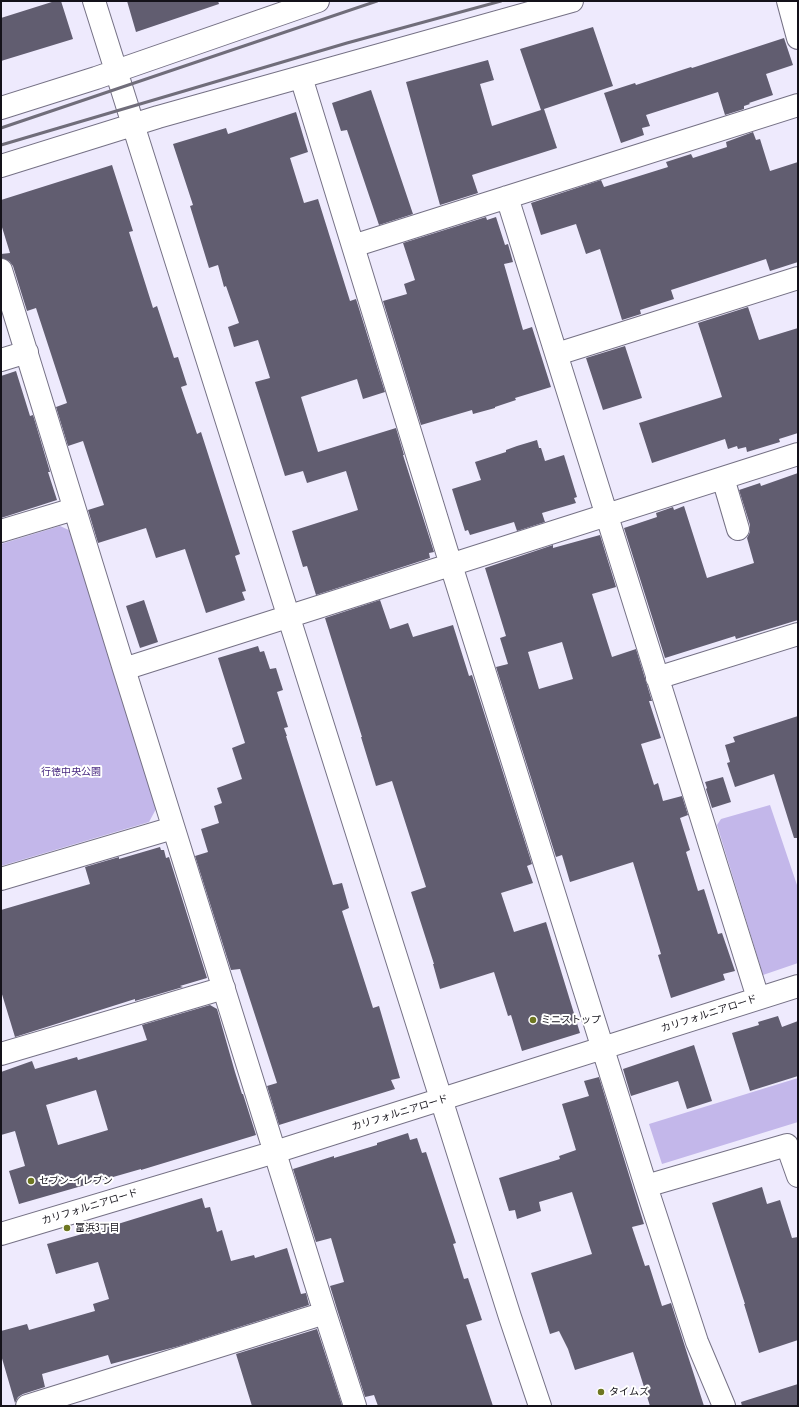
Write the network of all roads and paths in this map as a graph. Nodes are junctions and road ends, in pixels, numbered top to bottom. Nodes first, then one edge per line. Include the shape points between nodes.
1 (94, 1) edge
2 (318, 1) edge
3 (572, 1) edge
4 (788, 1) edge
5 (798, 38) edge
6 (117, 71) junction
7 (301, 77) junction
8 (798, 105) edge
9 (1, 108) edge
10 (134, 125) junction
11 (1, 166) edge
12 (507, 197) junction
13 (353, 246) junction
14 (1, 270) edge
15 (798, 278) edge
16 (27, 352) junction
17 (557, 354) junction
18 (1, 360) edge
19 (798, 454) edge
20 (723, 478) junction
21 (74, 509) junction
22 (606, 515) junction
23 (738, 529) dead end
24 (1, 531) edge
25 (451, 565) junction
26 (290, 617) junction
27 (798, 634) edge
28 (124, 669) junction
29 (657, 678) junction
30 (173, 828) junction
31 (1, 879) edge
32 (798, 986) edge
33 (224, 988) junction
34 (758, 998) junction
35 (603, 1048) junction
36 (1, 1054) edge
37 (442, 1100) junction
38 (275, 1152) junction
39 (798, 1176) edge
40 (646, 1186) junction
41 (1, 1234) edge
42 (325, 1313) junction
43 (27, 1406) edge
44 (356, 1406) edge
45 (540, 1406) edge
46 (724, 1406) edge

1 - 6 street
2 - 6 street
3 - 7 street
4 - 5 street
6 - 9 street
6 - 10 street
7 - 10 street
7 - 13 street
8 - 12 street
10 - 11 street
10 - 26 street
12 - 13 street
12 - 17 street
13 - 25 street
14 - 16 street
15 - 17 street
16 - 18 street
16 - 21 street
17 - 22 street
19 - 20 street
20 - 22 street
20 - 23 street
21 - 24 street
21 - 28 street
22 - 25 street
22 - 29 street
25 - 26 street
25 - 35 street
26 - 28 street
26 - 37 street
27 - 29 street
28 - 30 street
29 - 34 street
30 - 31 street
30 - 33 street
32 - 34 street, カリフォルニアロード
33 - 36 street
33 - 38 street
34 - 35 street, カリフォルニアロード
35 - 37 street, カリフォルニアロード
35 - 40 street
37 - 38 street, カリフォルニアロード
37 - 45 street
38 - 41 street, カリフォルニアロード
38 - 42 street
39 - 40 street via 787,1145
40 - 46 street via 696,1342
42 - 43 street
42 - 44 street

